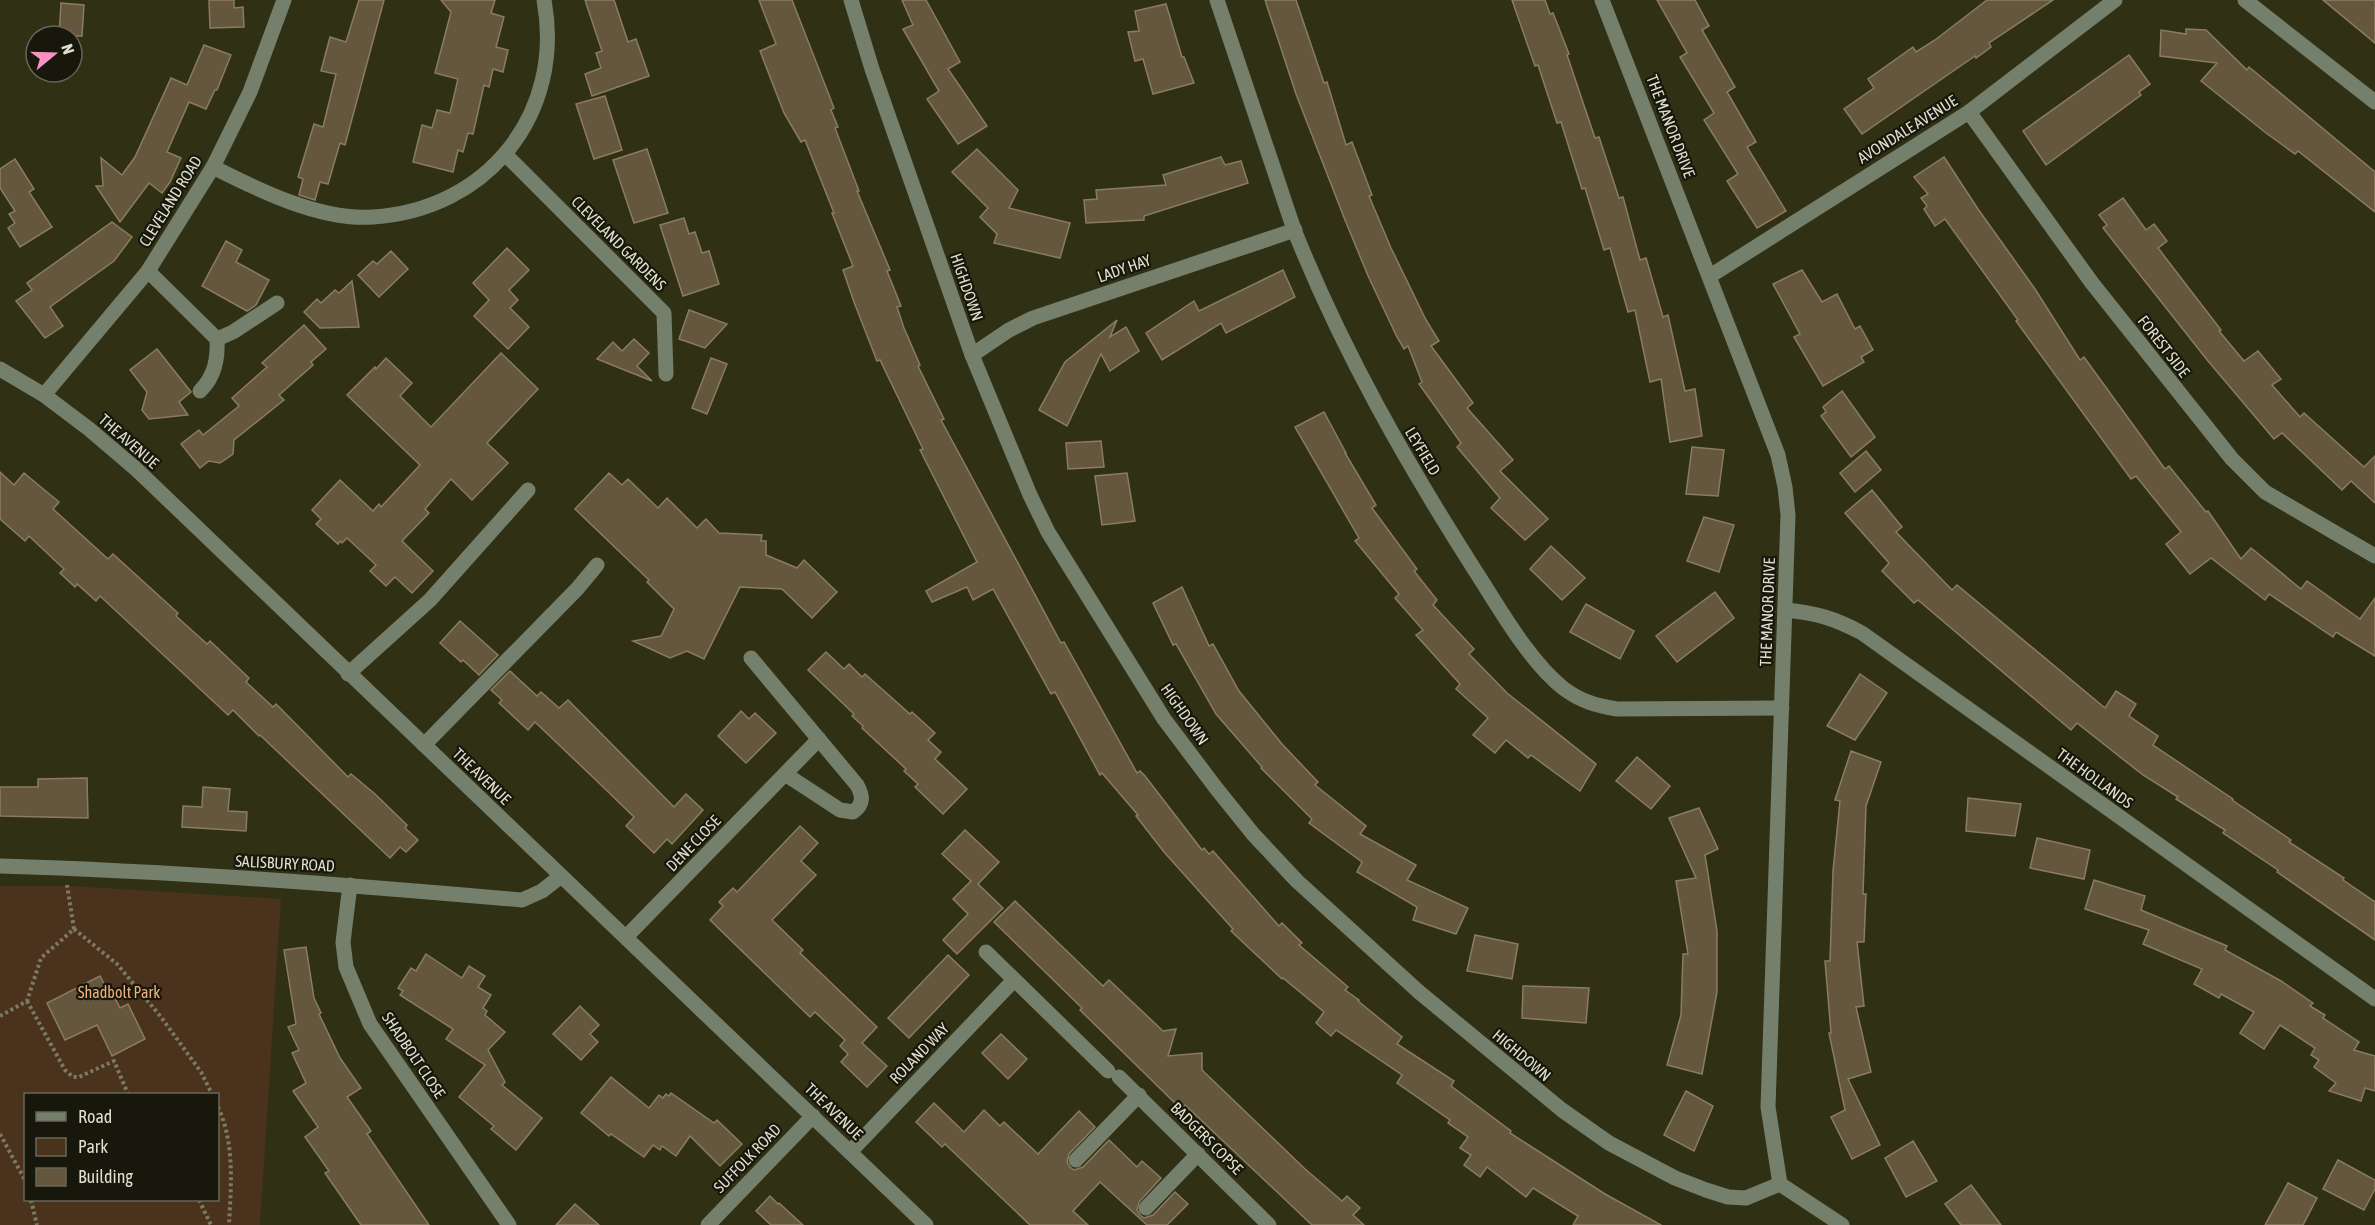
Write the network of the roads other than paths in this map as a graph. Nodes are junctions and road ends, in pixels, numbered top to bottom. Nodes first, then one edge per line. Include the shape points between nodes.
1 (284, 0) edge
2 (544, 0) edge
3 (851, 0) edge
4 (1217, 0) edge
5 (1602, 0) edge
6 (2115, 0) edge
7 (2245, 0) edge
8 (2375, 102) edge
9 (1969, 112) junction
10 (506, 155) junction
11 (213, 167) junction
12 (1294, 230) junction
13 (148, 271) junction
14 (1710, 276) junction
15 (277, 303) dead end
16 (217, 339) junction
17 (972, 355) junction
18 (0, 369) edge
19 (666, 374) dead end
20 (200, 391) dead end
21 (44, 395) junction
22 (528, 490) dead end
23 (2375, 556) edge
24 (597, 565) dead end
25 (1785, 610) junction
26 (751, 658) dead end
27 (348, 674) junction
28 (1782, 708) junction
29 (819, 739) junction
30 (424, 745) junction
31 (785, 774) junction
32 (0, 866) edge
33 (561, 876) junction
34 (350, 885) junction
35 (626, 937) junction
36 (986, 952) dead end
37 (1014, 980) junction
38 (2375, 999) edge
39 (1138, 1095) junction
40 (813, 1116) junction
41 (850, 1152) junction
42 (1198, 1154) junction
43 (1076, 1160) dead end
44 (1780, 1184) junction
45 (1146, 1208) dead end
46 (509, 1225) edge
47 (708, 1225) edge
48 (927, 1225) edge
49 (1269, 1225) edge
50 (1842, 1225) edge

1 - 11 street, CLEVELAND ROAD via 250,92
2 - 10 street via 546,64 538,96 521,135
3 - 17 street, HIGHDOWN
4 - 12 street, LEYFIELD
5 - 14 street, THE MANOR DRIVE
6 - 9 street, AVONDALE AVENUE
7 - 8 street
9 - 14 street, AVONDALE AVENUE
9 - 23 street, FOREST SIDE via 2092,283 2232,459 2265,492
10 - 11 street via 450,198 414,211 371,218 331,213 264,194
10 - 19 street, CLEVELAND GARDENS via 664,313
11 - 13 street, CLEVELAND ROAD
12 - 17 street, LADY HAY via 1033,318
12 - 28 street, LEYFIELD via 1344,343 1393,436 1508,622 1545,671 1562,687 1595,706
13 - 16 street
13 - 21 street, CLEVELAND ROAD
14 - 25 street, THE MANOR DRIVE via 1778,455 1788,515
15 - 16 street
16 - 20 street via 218,362
17 - 44 street, HIGHDOWN via 1048,532 1164,718 1253,834 1297,881 1502,1062 1609,1143 1676,1178 1728,1197 1746,1198
18 - 21 street, THE AVENUE
21 - 27 street, THE AVENUE via 136,469
22 - 27 street via 430,600
24 - 30 street
25 - 28 street, THE MANOR DRIVE
25 - 38 street, THE HOLLANDS via 1816,613 1862,633
26 - 29 street
27 - 30 street, THE AVENUE
28 - 44 street, THE MANOR DRIVE via 1768,1107
29 - 31 street, DENE CLOSE
29 - 31 street via 857,785 862,795 858,808 854,812 840,810
30 - 33 street, THE AVENUE
31 - 35 street, DENE CLOSE
32 - 34 street, SALISBURY ROAD
33 - 34 street, SALISBURY ROAD via 522,900
33 - 35 street, THE AVENUE
34 - 46 street, SHADBOLT CLOSE via 343,942 346,968 370,1024
35 - 40 street, THE AVENUE
36 - 37 street
37 - 39 street, BADGERS COPSE
37 - 41 street, ROLAND WAY
39 - 42 street, BADGERS COPSE
39 - 43 street
40 - 41 street, THE AVENUE
40 - 47 street, SUFFOLK ROAD
41 - 48 street, THE AVENUE
42 - 45 street
42 - 49 street, BADGERS COPSE
44 - 50 street

